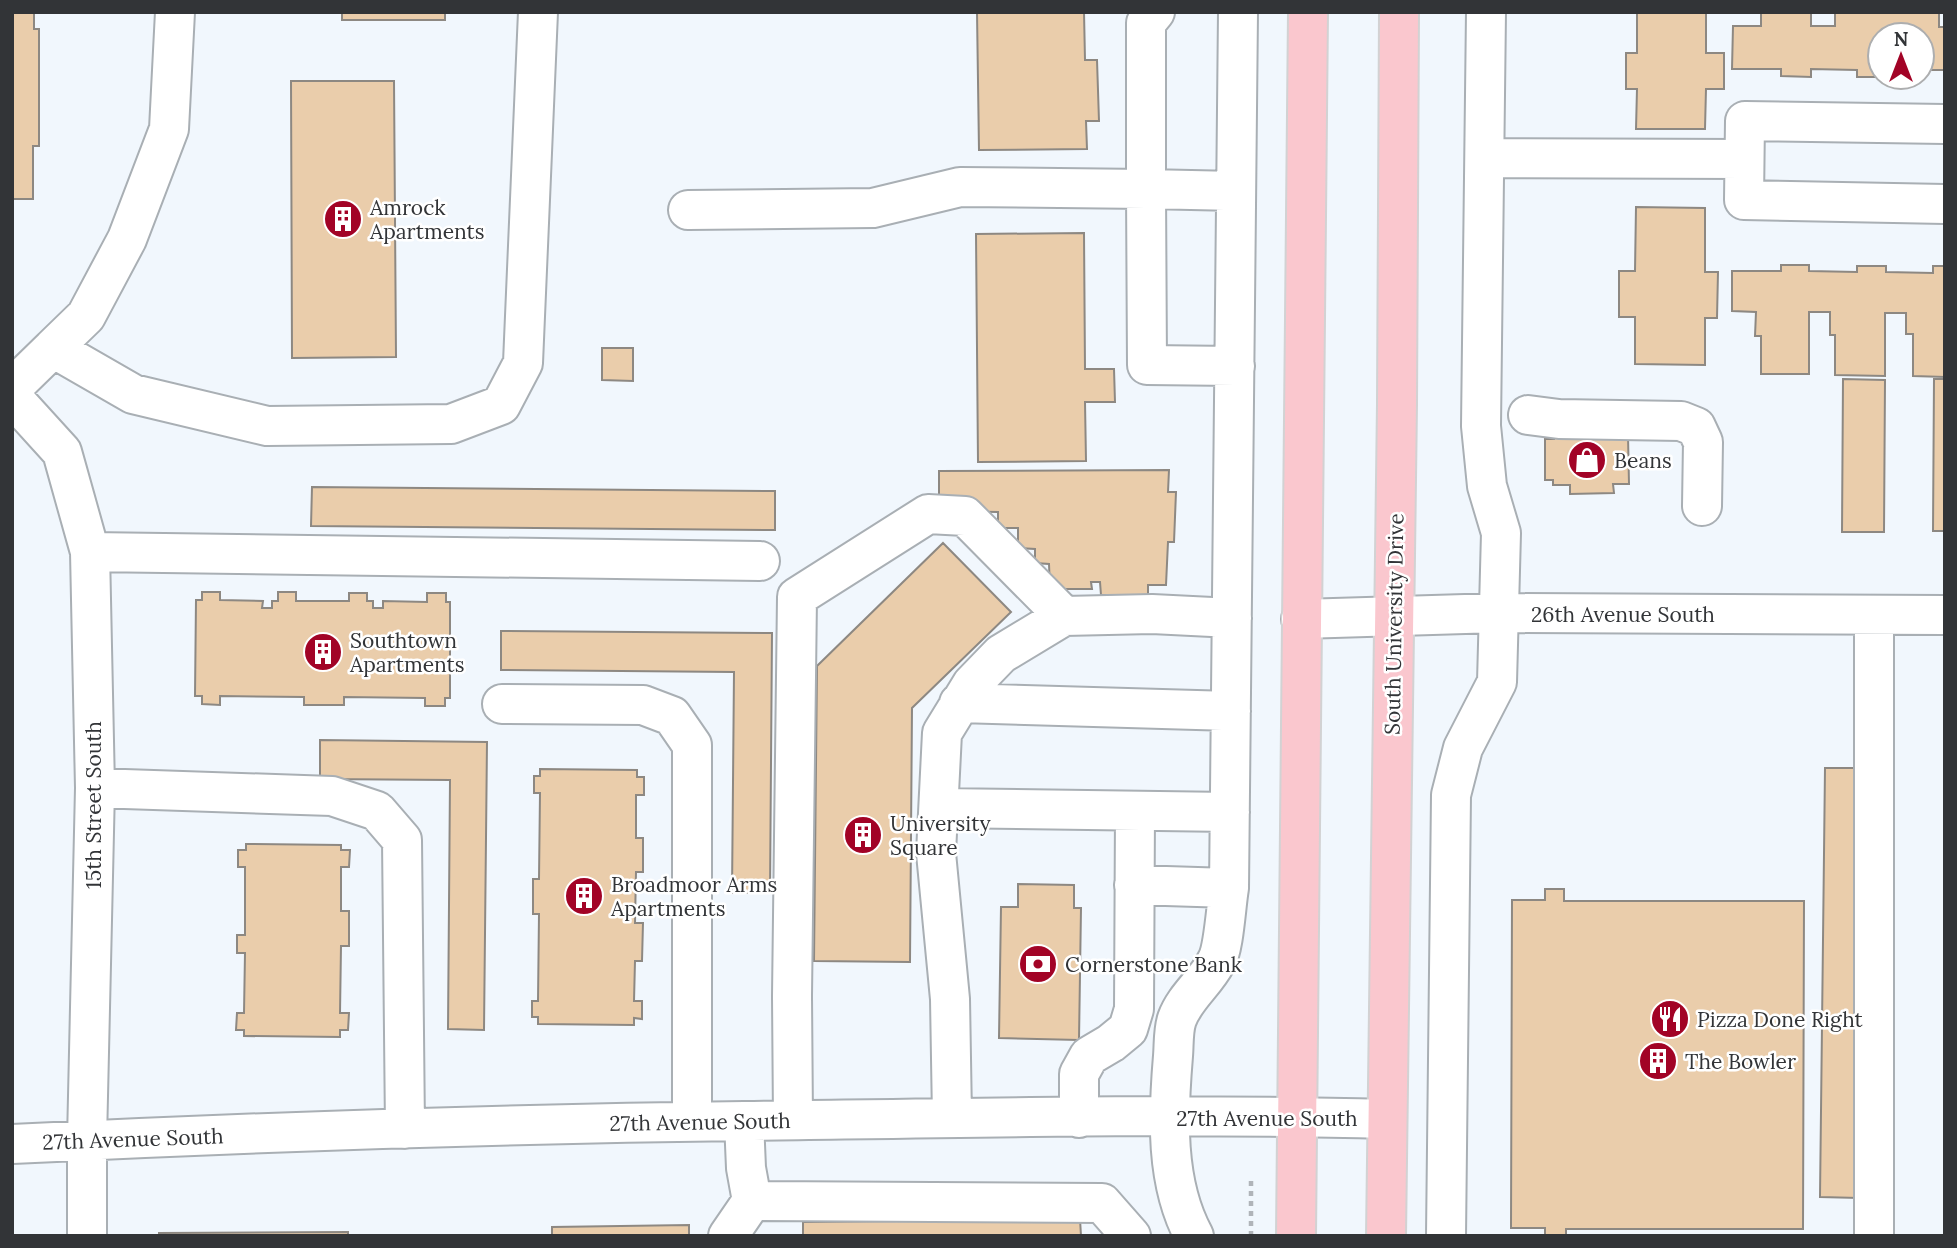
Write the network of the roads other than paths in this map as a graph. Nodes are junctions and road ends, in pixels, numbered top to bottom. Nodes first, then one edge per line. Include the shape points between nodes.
1 (175, 12) edge
2 (537, 12) edge
3 (1155, 12) edge
4 (1238, 12) edge
5 (1308, 12) edge
6 (1399, 12) edge
7 (1486, 12) edge
8 (1945, 124) edge
9 (1485, 158) junction
10 (1744, 159) junction
11 (1146, 189) junction
12 (1236, 191) junction
13 (1945, 204) edge
14 (688, 210) dead end
15 (53, 348) junction
16 (1234, 366) junction
17 (12, 388) edge
18 (12, 397) edge
19 (1528, 415) dead end
20 (1702, 506) dead end
21 (90, 552) junction
22 (760, 561) dead end
23 (1497, 613) junction
24 (1874, 615) junction
25 (1945, 615) edge
26 (1064, 616) junction
27 (1395, 616) junction
28 (1232, 618) junction
29 (1301, 619) junction
30 (959, 703) junction
31 (502, 704) dead end
32 (1231, 711) junction
33 (95, 789) junction
34 (939, 808) junction
35 (1135, 811) junction
36 (1230, 812) junction
37 (1134, 885) junction
38 (1229, 888) junction
39 (952, 1117) junction
40 (1171, 1117) junction
41 (1297, 1117) junction
42 (1079, 1118) junction
43 (1387, 1119) junction
44 (793, 1120) junction
45 (692, 1121) junction
46 (744, 1121) junction
47 (405, 1129) junction
48 (87, 1140) junction
49 (12, 1144) edge
50 (759, 1219) edge
51 (87, 1236) edge
52 (728, 1236) edge
53 (1132, 1236) edge
54 (1194, 1236) edge
55 (1296, 1236) edge
56 (1386, 1236) edge
57 (1446, 1236) edge
58 (1874, 1236) edge

1 - 15 street via 169,129 127,239 86,316
2 - 15 street via 523,363 501,405 451,424 267,426 134,394
3 - 11 street via 1146,23
4 - 12 street
5 - 29 main road
6 - 27 main road, South University Drive
7 - 9 street
8 - 10 street via 1745,121
9 - 10 street
9 - 23 street via 1480,426 1486,486 1501,533
10 - 13 street via 1744,200
11 - 12 street
11 - 14 street via 960,187 873,208
11 - 16 street via 1147,365
12 - 16 street
15 - 17 street
16 - 28 street
18 - 21 street, 15th Street South via 62,452
19 - 20 street via 1681,421 1696,428 1703,442
21 - 22 street
21 - 33 street, 15th Street South
23 - 24 street, 26th Avenue South
23 - 27 street, 26th Avenue South
23 - 57 street via 1497,682 1463,748 1451,795
24 - 25 street, 26th Avenue South
24 - 58 street
26 - 28 street
26 - 30 street via 1001,654
26 - 44 street via 965,516 928,514 797,597
27 - 29 street, 26th Avenue South
27 - 43 main road, South University Drive
28 - 32 street
29 - 41 main road
30 - 32 street
30 - 34 street via 942,733
31 - 45 street via 643,705 672,716 692,745
32 - 36 street
33 - 47 street via 332,796 377,811 401,840
33 - 48 street, 15th Street South
34 - 35 street
34 - 39 street via 936,853 950,999
35 - 36 street
35 - 37 street
36 - 38 street
37 - 38 street
37 - 42 street via 1134,1009 1128,1029 1089,1056 1079,1074
38 - 40 street via 1219,959 1176,1021
39 - 42 street, 27th Avenue South
39 - 44 street, 27th Avenue South
40 - 41 street, 27th Avenue South
40 - 42 street, 27th Avenue South
40 - 54 street via 1172,1164 1183,1217
41 - 43 street, 27th Avenue South
41 - 55 main road
43 - 56 main road, South University Drive
44 - 46 street, 27th Avenue South
45 - 46 street, 27th Avenue South
45 - 47 street, 27th Avenue South
46 - 50 street via 746,1168
47 - 48 street, 27th Avenue South
48 - 49 street, 27th Avenue South
48 - 51 street, 15th Street South
50 - 52 street
50 - 53 street via 1102,1203

